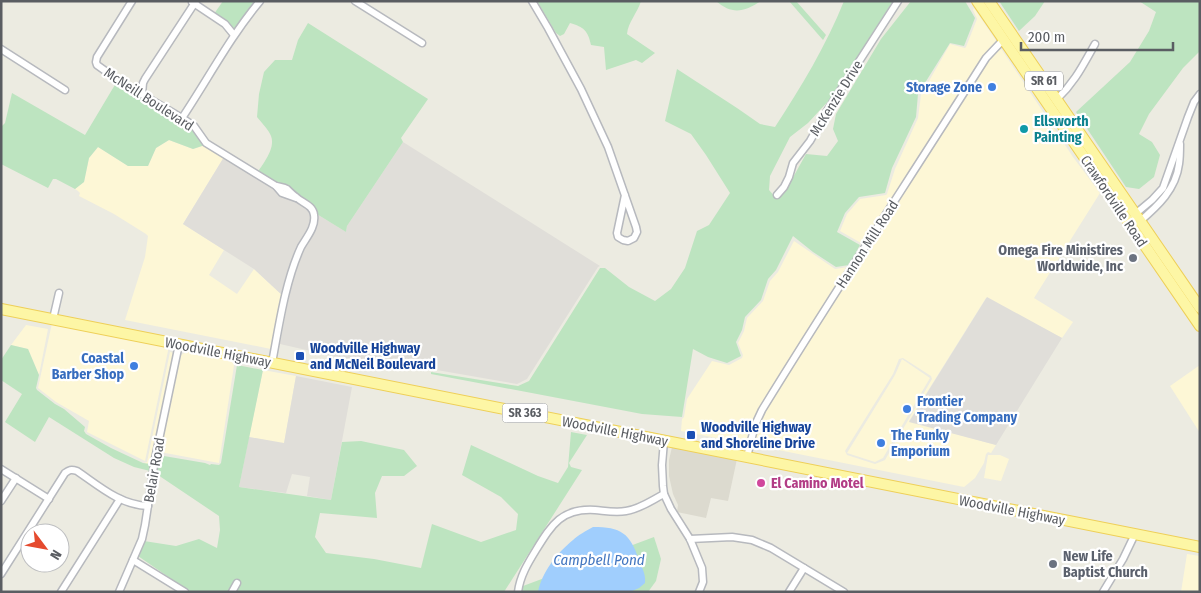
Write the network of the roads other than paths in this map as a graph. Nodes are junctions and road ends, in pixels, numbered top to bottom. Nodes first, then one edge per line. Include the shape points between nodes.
1 (132, 1) edge
2 (260, 1) edge
3 (355, 1) edge
4 (532, 1) edge
5 (898, 1) edge
6 (977, 1) edge
7 (989, 1) edge
8 (194, 2) edge
9 (1005, 24) junction
10 (234, 35) junction
11 (1004, 40) junction
12 (422, 43) dead end
13 (1095, 44) dead end
14 (1022, 48) junction
15 (1, 49) edge
16 (65, 90) dead end
17 (142, 94) junction
18 (1200, 94) edge
19 (1056, 99) junction
20 (1197, 104) edge
21 (182, 118) junction
22 (1065, 130) junction
23 (1086, 142) junction
24 (1086, 160) junction
25 (1107, 172) junction
26 (625, 195) junction
27 (776, 195) dead end
28 (1134, 221) junction
29 (59, 294) dead end
30 (1200, 308) edge
31 (1, 309) edge
32 (53, 319) junction
33 (1200, 326) edge
34 (179, 344) junction
35 (272, 363) junction
36 (664, 441) junction
37 (747, 457) junction
38 (1, 469) edge
39 (16, 478) junction
40 (664, 494) junction
41 (49, 499) junction
42 (120, 499) junction
43 (1, 501) edge
44 (148, 506) junction
45 (1135, 534) junction
46 (690, 539) junction
47 (1200, 546) edge
48 (133, 560) junction
49 (804, 568) junction
50 (1, 574) edge
51 (237, 583) dead end
52 (61, 592) edge
53 (119, 592) edge
54 (185, 592) edge
55 (232, 592) edge
56 (518, 592) edge
57 (699, 592) edge
58 (789, 592) edge
59 (844, 592) edge
60 (1103, 592) edge

1 - 17 street, McNeill Boulevard via 96,62
2 - 10 street
3 - 12 street
4 - 26 street via 580,88 608,147
5 - 27 street, McKenzie Drive via 793,163 784,187
6 - 11 main road, Crawfordville Road / SR 61
7 - 9 main road, Crawfordville Road / SR 61
8 - 10 street via 225,24
8 - 17 street via 145,78
9 - 11 main road
9 - 14 main road, Crawfordville Road / SR 61
10 - 21 street
11 - 14 main road
11 - 22 main road, Crawfordville Road / SR 61
11 - 37 street, Hannon Mill Road via 986,58 762,410
13 - 19 street via 1076,77
14 - 19 main road, Crawfordville Road / SR 61
15 - 16 street
17 - 21 street, McNeill Boulevard
18 - 20 street
19 - 23 main road, Crawfordville Road / SR 61
20 - 28 street via 1181,135 1169,192 1161,202
21 - 35 street, McNeill Boulevard via 194,126 206,143 276,186 287,189 310,207 314,215 313,226 292,270
22 - 23 main road
22 - 24 main road, Crawfordville Road / SR 61
23 - 25 main road, Crawfordville Road / SR 61
24 - 25 main road
24 - 28 main road, Crawfordville Road / SR 61
25 - 28 main road, Crawfordville Road / SR 61
26 - 26 street via 637,232 628,241 618,237 617,232
28 - 30 main road, Crawfordville Road / SR 61
28 - 33 main road, Crawfordville Road / SR 61
29 - 32 street
31 - 32 main road, Woodville Highway / SR 363
32 - 34 main road, Woodville Highway / SR 363
34 - 35 main road, Woodville Highway / SR 363
34 - 44 street, Belair Road
35 - 36 main road, Woodville Highway / SR 363
36 - 37 main road, Woodville Highway / SR 363
36 - 40 street
37 - 45 main road, Woodville Highway / SR 363
38 - 39 street
39 - 41 street
39 - 43 street
40 - 46 street
40 - 56 street via 627,511 584,510 563,516 546,534 524,569
41 - 42 street via 68,470
41 - 50 street
42 - 44 street via 137,506
42 - 52 street
44 - 48 street, Belair Road via 142,539
45 - 47 main road, Woodville Highway / SR 363
45 - 60 street
46 - 49 street via 732,537 752,540
46 - 57 street via 703,572
48 - 53 street, Belair Road
48 - 54 street
49 - 58 street
49 - 59 street
51 - 55 street

